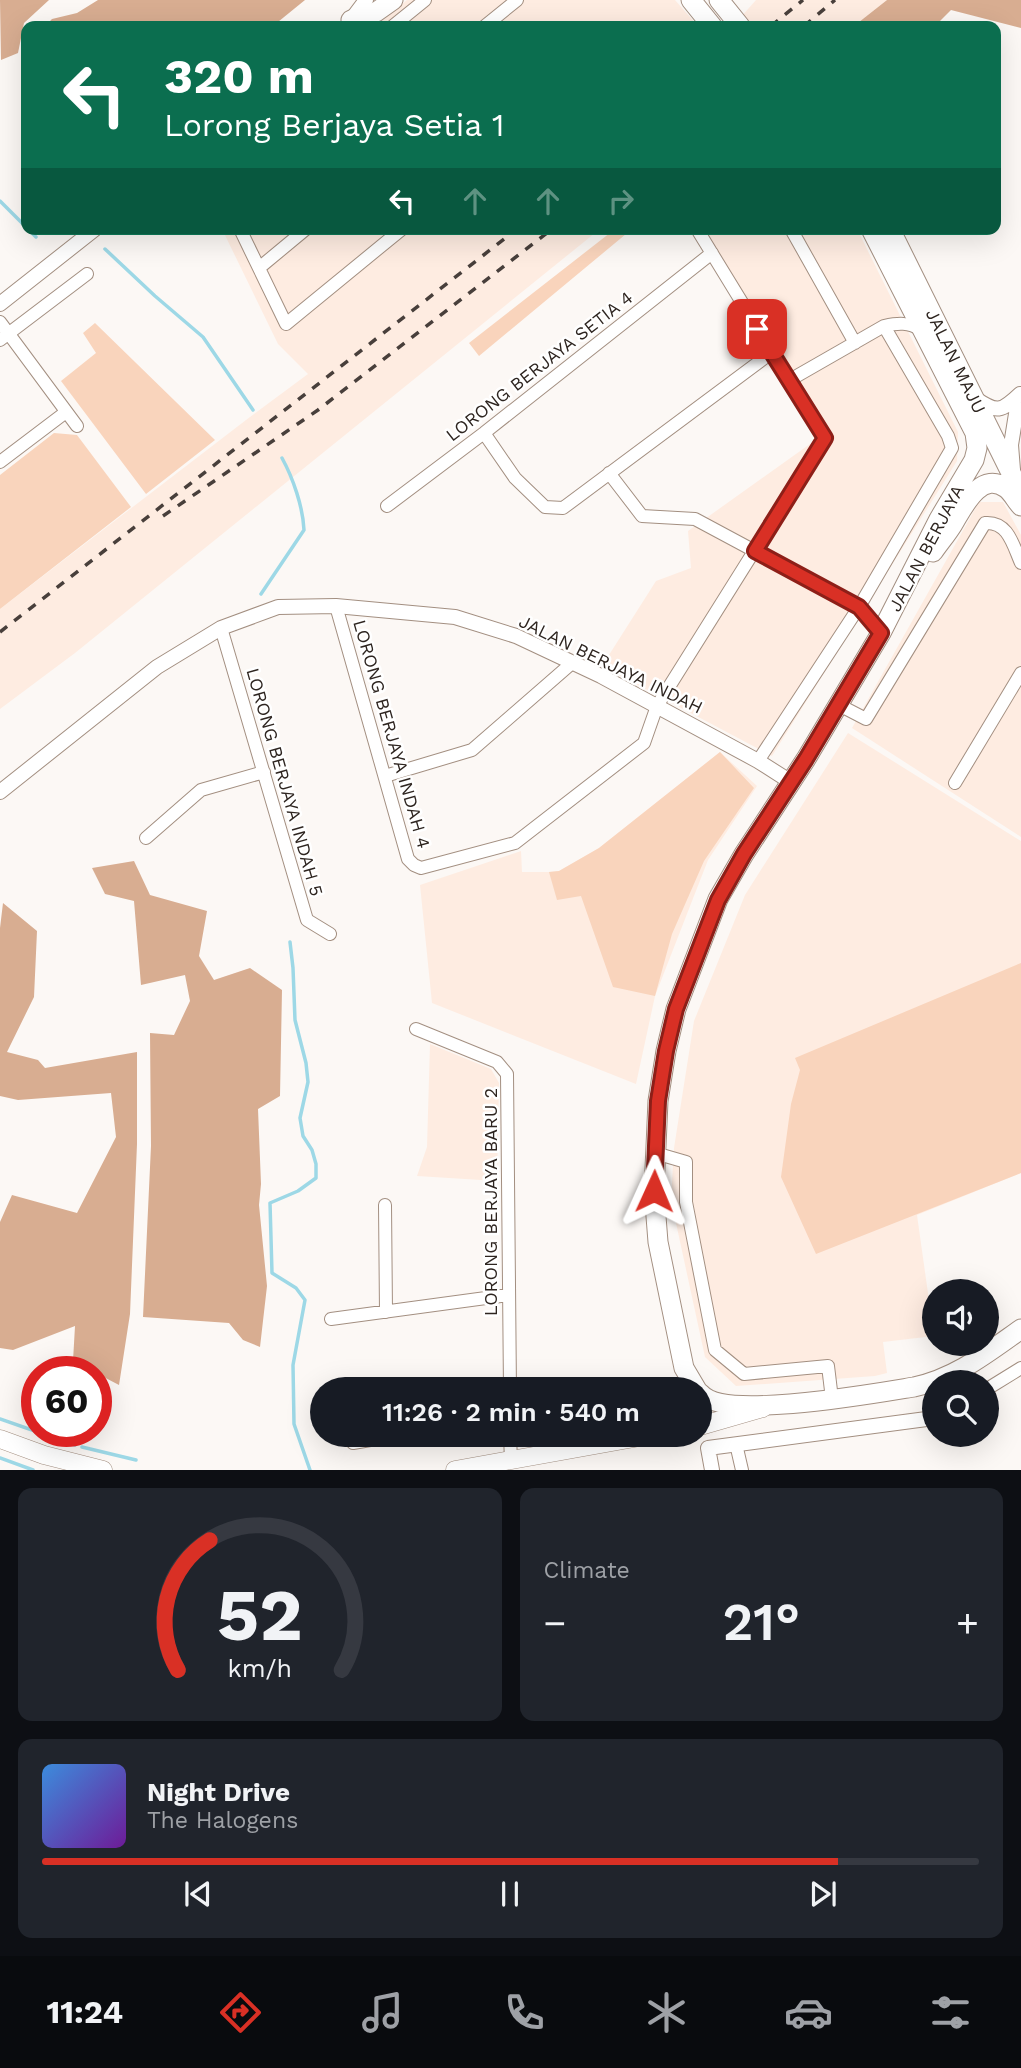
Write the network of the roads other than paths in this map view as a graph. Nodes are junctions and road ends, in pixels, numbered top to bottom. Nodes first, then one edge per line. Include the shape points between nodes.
1 (377, 0) edge
2 (393, 0) edge
3 (425, 0) edge
4 (517, 0) edge
5 (691, 0) edge
6 (703, 0) edge
7 (719, 0) edge
8 (360, 18) edge
9 (399, 21) edge
10 (491, 21) edge
11 (708, 21) edge
12 (718, 21) edge
13 (736, 21) edge
14 (87, 235) edge
15 (243, 235) edge
16 (299, 235) edge
17 (395, 235) edge
18 (701, 235) edge
19 (794, 235) edge
20 (884, 235) edge
21 (884, 235) edge
22 (712, 253) junction
23 (259, 268) junction
24 (87, 274) dead end
25 (0, 303) edge
26 (0, 322) edge
27 (884, 326) junction
28 (924, 332) junction
29 (4, 336) edge
30 (855, 343) junction
31 (771, 352) junction
32 (788, 380) junction
33 (1020, 394) edge
34 (974, 398) junction
35 (66, 412) junction
36 (77, 426) dead end
37 (484, 433) junction
38 (976, 448) joint
39 (0, 462) edge
40 (609, 473) junction
41 (1017, 485) edge
42 (387, 506) dead end
43 (1021, 506) edge
44 (755, 551) junction
45 (1021, 563) edge
46 (903, 592) junction
47 (336, 606) junction
48 (859, 607) junction
49 (221, 628) junction
50 (881, 633) junction
51 (572, 663) junction
52 (1021, 673) edge
53 (839, 705) junction
54 (657, 706) junction
55 (758, 761) junction
56 (264, 772) junction
57 (385, 776) junction
58 (791, 782) junction
59 (955, 783) dead end
60 (0, 792) edge
61 (146, 838) dead end
62 (330, 934) dead end
63 (416, 1029) dead end
64 (655, 1153) junction
65 (385, 1205) dead end
66 (508, 1295) junction
67 (386, 1312) junction
68 (331, 1319) dead end
69 (1020, 1330) edge
70 (684, 1368) junction
71 (1021, 1368) edge
72 (962, 1370) edge
73 (510, 1377) edge
74 (684, 1377) edge
75 (690, 1377) edge
76 (999, 1382) edge
77 (922, 1390) edge
78 (832, 1399) junction
79 (712, 1401) edge
80 (773, 1405) junction
81 (922, 1420) edge
82 (712, 1423) edge
83 (0, 1439) edge
84 (736, 1444) junction
85 (510, 1447) edge
86 (586, 1447) edge
87 (511, 1461) junction
88 (84, 1468) edge
89 (103, 1469) edge
90 (455, 1469) edge
91 (712, 1469) edge
92 (742, 1469) edge

1 - 8 street
2 - 8 main road
3 - 9 street
4 - 10 street
5 - 11 main road
6 - 12 main road
7 - 13 main road
14 - 25 street
15 - 23 street
16 - 23 street
17 - 23 street via 286,324
18 - 22 street
19 - 30 street
20 - 28 main road, JALAN MAJU
21 - 34 main road, JALAN MAJU
22 - 31 street
22 - 37 street, LORONG BERJAYA SETIA 4
24 - 29 street
26 - 29 street
27 - 28 street via 906,324
27 - 30 street
27 - 48 street, JALAN BERJAYA via 952,448
28 - 38 main road, JALAN MAJU via 975,433
29 - 35 street
30 - 32 street
31 - 32 street
31 - 40 street
32 - 44 street via 825,438
33 - 34 street via 1005,409 992,409
33 - 41 street via 1012,445
34 - 41 main road, JALAN MAJU
35 - 36 street
35 - 39 street
37 - 40 street via 515,478 545,507 563,508
37 - 42 street, LORONG BERJAYA SETIA 4
38 - 46 main road, JALAN BERJAYA via 974,460
40 - 44 street via 642,516 695,519
43 - 46 main road via 1006,488 981,486
44 - 48 street
44 - 54 street
45 - 53 street via 1003,528 985,523 866,719
46 - 50 main road, JALAN BERJAYA
47 - 49 street, JALAN BERJAYA INDAH via 278,607
47 - 51 street, JALAN BERJAYA INDAH via 456,617 516,636
47 - 57 street, LORONG BERJAYA INDAH 4
48 - 50 street
48 - 55 street, JALAN BERJAYA
49 - 56 street, LORONG BERJAYA INDAH 5
49 - 60 street, JALAN BERJAYA INDAH via 157,667
50 - 53 main road, JALAN BERJAYA
51 - 54 street, JALAN BERJAYA INDAH
51 - 57 street via 472,750
52 - 59 street
53 - 58 main road, JALAN BERJAYA
54 - 55 street, JALAN BERJAYA INDAH
54 - 57 street, LORONG BERJAYA INDAH 4 via 644,743 515,843 421,868 408,859
55 - 58 street, JALAN BERJAYA INDAH
56 - 61 street via 201,790
56 - 62 street, LORONG BERJAYA INDAH 5 via 307,920
58 - 64 main road, JALAN BERJAYA via 718,900 676,1009 658,1101
63 - 66 street, LORONG BERJAYA BARU 2 via 497,1062 507,1074
64 - 70 main road, JALAN BERJAYA via 657,1235
64 - 78 street via 686,1162 686,1202 715,1350 744,1374 828,1366
65 - 67 street
66 - 67 street
66 - 73 street, LORONG BERJAYA BARU 2
67 - 68 street
69 - 72 main road
70 - 74 main road, JALAN BERJAYA
70 - 75 main road
71 - 76 street
77 - 78 main road
78 - 80 main road
79 - 80 main road
80 - 82 main road
81 - 84 street
83 - 88 main road
84 - 91 street via 708,1448
84 - 92 street
85 - 87 street
86 - 87 main road
87 - 90 main road
88 - 89 main road

